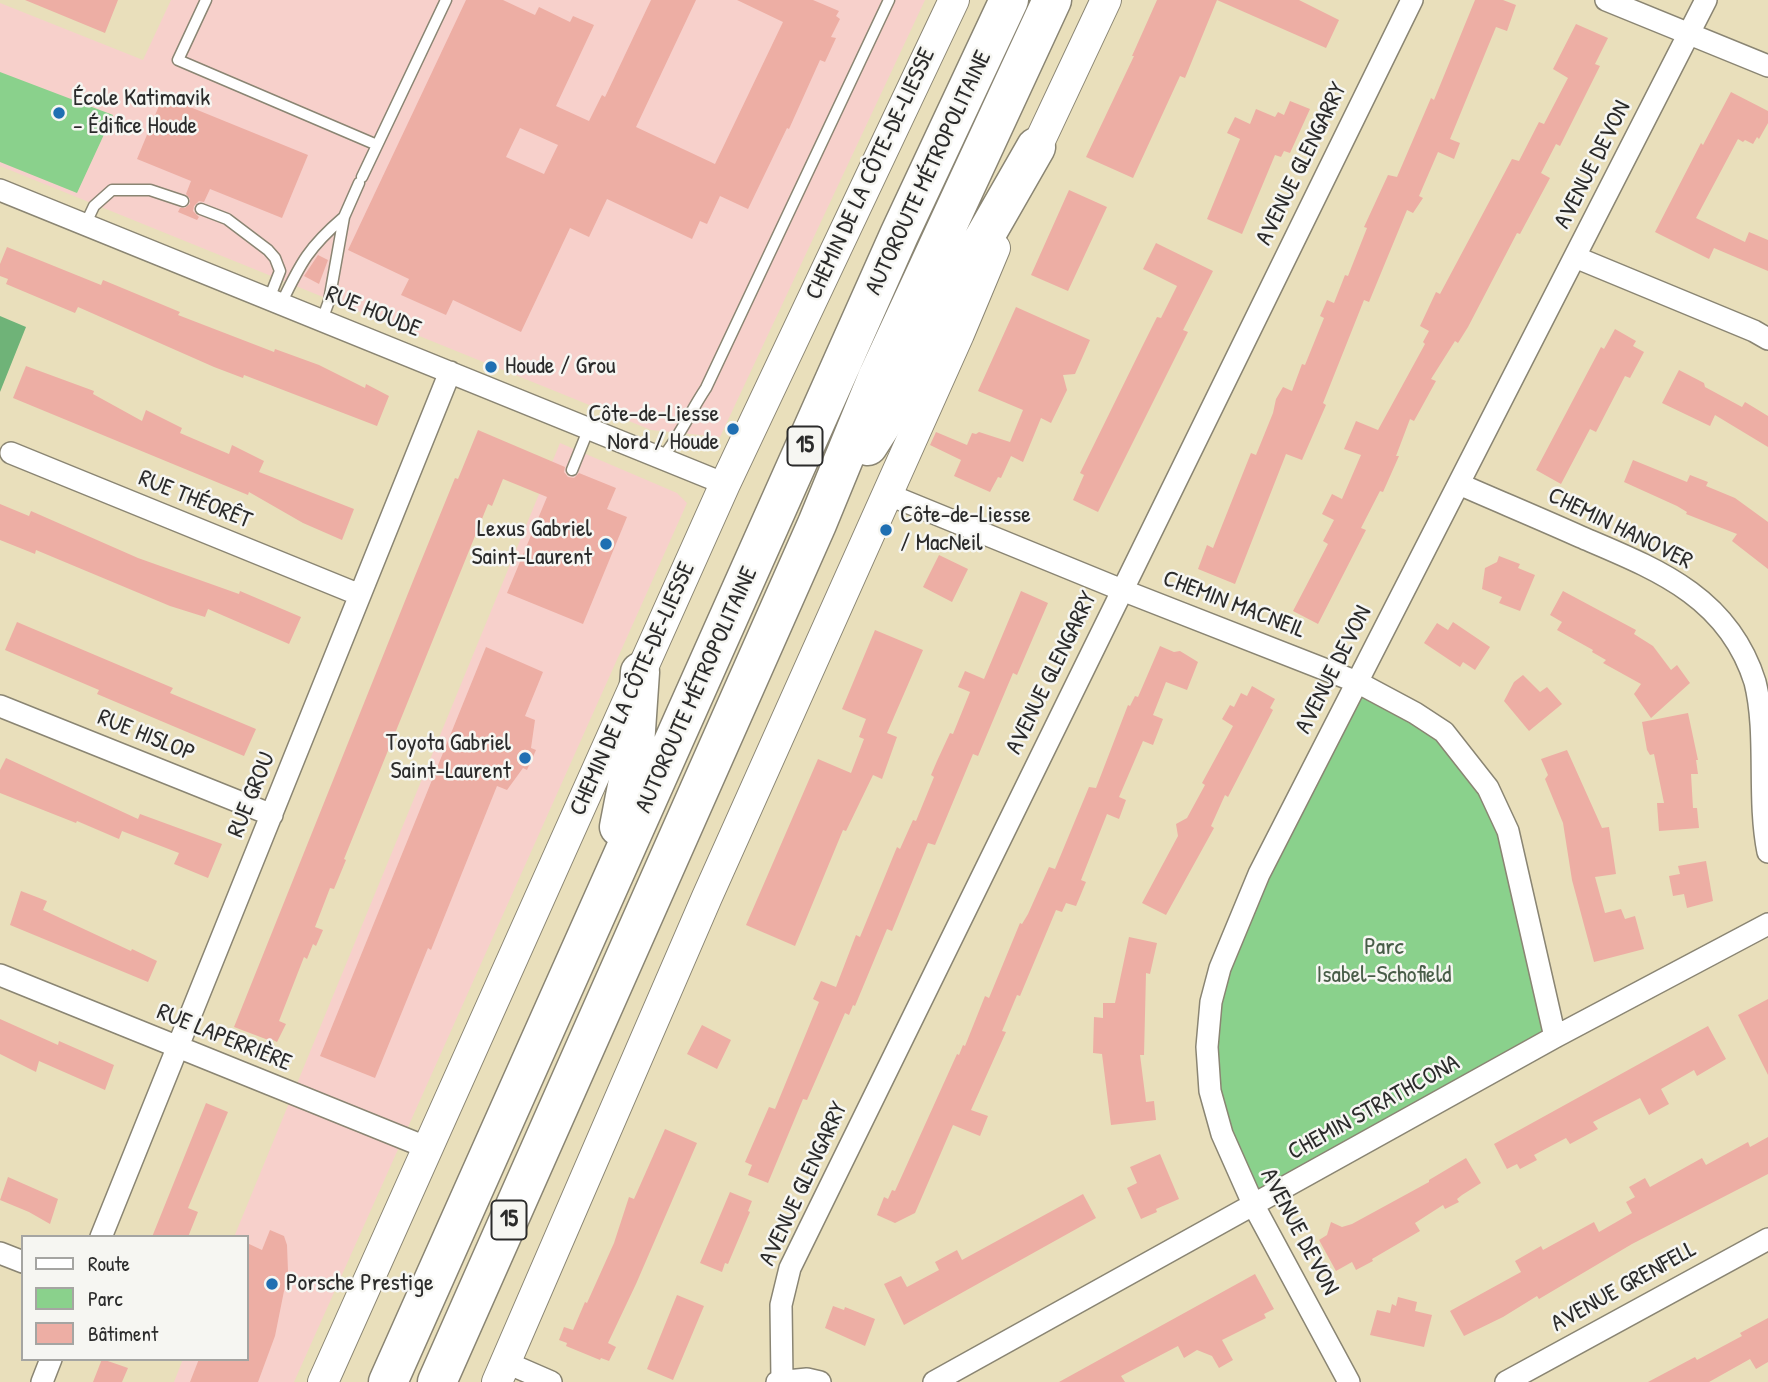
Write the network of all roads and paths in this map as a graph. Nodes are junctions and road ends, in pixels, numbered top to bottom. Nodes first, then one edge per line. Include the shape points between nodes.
1 (206, 0) edge
2 (446, 0) edge
3 (889, 0) edge
4 (954, 0) edge
5 (1009, 0) edge
6 (1052, 0) edge
7 (1106, 0) edge
8 (1412, 0) edge
9 (1606, 0) edge
10 (1706, 0) edge
11 (1689, 33) junction
12 (1768, 66) edge
13 (377, 145) junction
14 (1036, 146) junction
15 (0, 190) edge
16 (183, 201) dead end
17 (201, 209) dead end
18 (344, 217) junction
19 (85, 225) junction
20 (1575, 257) junction
21 (275, 302) junction
22 (322, 320) junction
23 (1768, 339) edge
24 (450, 373) junction
25 (589, 428) junction
26 (11, 453) dead end
27 (662, 458) junction
28 (572, 470) dead end
29 (725, 484) junction
30 (1459, 484) junction
31 (887, 494) junction
32 (817, 524) junction
33 (1122, 590) junction
34 (360, 595) junction
35 (640, 672) junction
36 (1357, 682) junction
37 (0, 706) edge
38 (272, 815) junction
39 (1768, 852) edge
40 (606, 894) junction
41 (1768, 923) edge
42 (0, 975) edge
43 (1555, 1037) junction
44 (178, 1048) junction
45 (428, 1148) junction
46 (1254, 1206) junction
47 (102, 1235) edge
48 (1768, 1239) edge
49 (0, 1253) edge
50 (21, 1261) edge
51 (50, 1361) edge
52 (501, 1372) edge
53 (779, 1381) edge
54 (42, 1382) edge
55 (323, 1382) edge
56 (388, 1382) edge
57 (437, 1382) edge
58 (551, 1382) edge
59 (820, 1382) edge
60 (934, 1382) edge
61 (1349, 1382) edge
62 (1506, 1382) edge

1 - 13 lane via 178,60
2 - 13 lane
3 - 27 lane via 706,388
4 - 29 main road, CHEMIN DE LA CÔTE-DE-LIESSE
5 - 40 highway, AUTOROUTE MÉTROPOLITAINE / 15 via 899,235
6 - 32 highway, AUTOROUTE MÉTROPOLITAINE / 15 via 877,378
7 - 14 main road
8 - 33 street, AVENUE GLENGARRY
9 - 11 street
10 - 11 street, AVENUE DEVON
11 - 12 street
11 - 20 street, AVENUE DEVON
13 - 18 lane
14 - 31 main road
14 - 32 highway via 953,292 904,390
15 - 19 street, RUE HOUDE
16 - 19 lane via 156,191 116,189 98,201
17 - 21 lane via 228,219 273,254 280,271
18 - 21 lane via 316,241
18 - 22 lane
19 - 21 street, RUE HOUDE
20 - 23 street
20 - 30 street, AVENUE DEVON
21 - 22 street, RUE HOUDE
22 - 24 street, RUE HOUDE
24 - 25 street, RUE HOUDE
24 - 34 street, RUE GROU
25 - 27 street, RUE HOUDE
25 - 28 lane
26 - 34 street, RUE THÉORÊT
27 - 29 street, RUE HOUDE
29 - 35 main road, CHEMIN DE LA CÔTE-DE-LIESSE
30 - 36 street, AVENUE DEVON
30 - 39 street, CHEMIN HANOVER via 1646,565 1683,585 1713,611 1738,642 1755,682
31 - 33 street, CHEMIN MACNEIL
31 - 52 main road
32 - 57 highway, AUTOROUTE MÉTROPOLITAINE / 15
33 - 36 street, CHEMIN MACNEIL
33 - 53 street, AVENUE GLENGARRY via 790,1268 781,1305
34 - 38 street, RUE GROU
35 - 40 highway via 635,745
35 - 45 main road, CHEMIN DE LA CÔTE-DE-LIESSE
36 - 43 street, CHEMIN MACNEIL via 1444,732 1488,788 1508,831
36 - 46 street, AVENUE DEVON via 1259,874 1220,968 1211,1002 1210,1091 1222,1134
37 - 38 street, RUE HISLOP
38 - 44 street, RUE GROU
40 - 56 highway, AUTOROUTE MÉTROPOLITAINE / 15
41 - 43 street, CHEMIN STRATHCONA
42 - 44 street, RUE LAPERRIÈRE
43 - 46 street, CHEMIN STRATHCONA
44 - 45 street, RUE LAPERRIÈRE
44 - 47 street, RUE GROU
45 - 55 main road, CHEMIN DE LA CÔTE-DE-LIESSE
46 - 60 street, CHEMIN STRATHCONA
46 - 61 street, AVENUE DEVON
48 - 62 street, AVENUE GRENFELL
49 - 50 street
51 - 54 street
52 - 58 street
53 - 59 street

